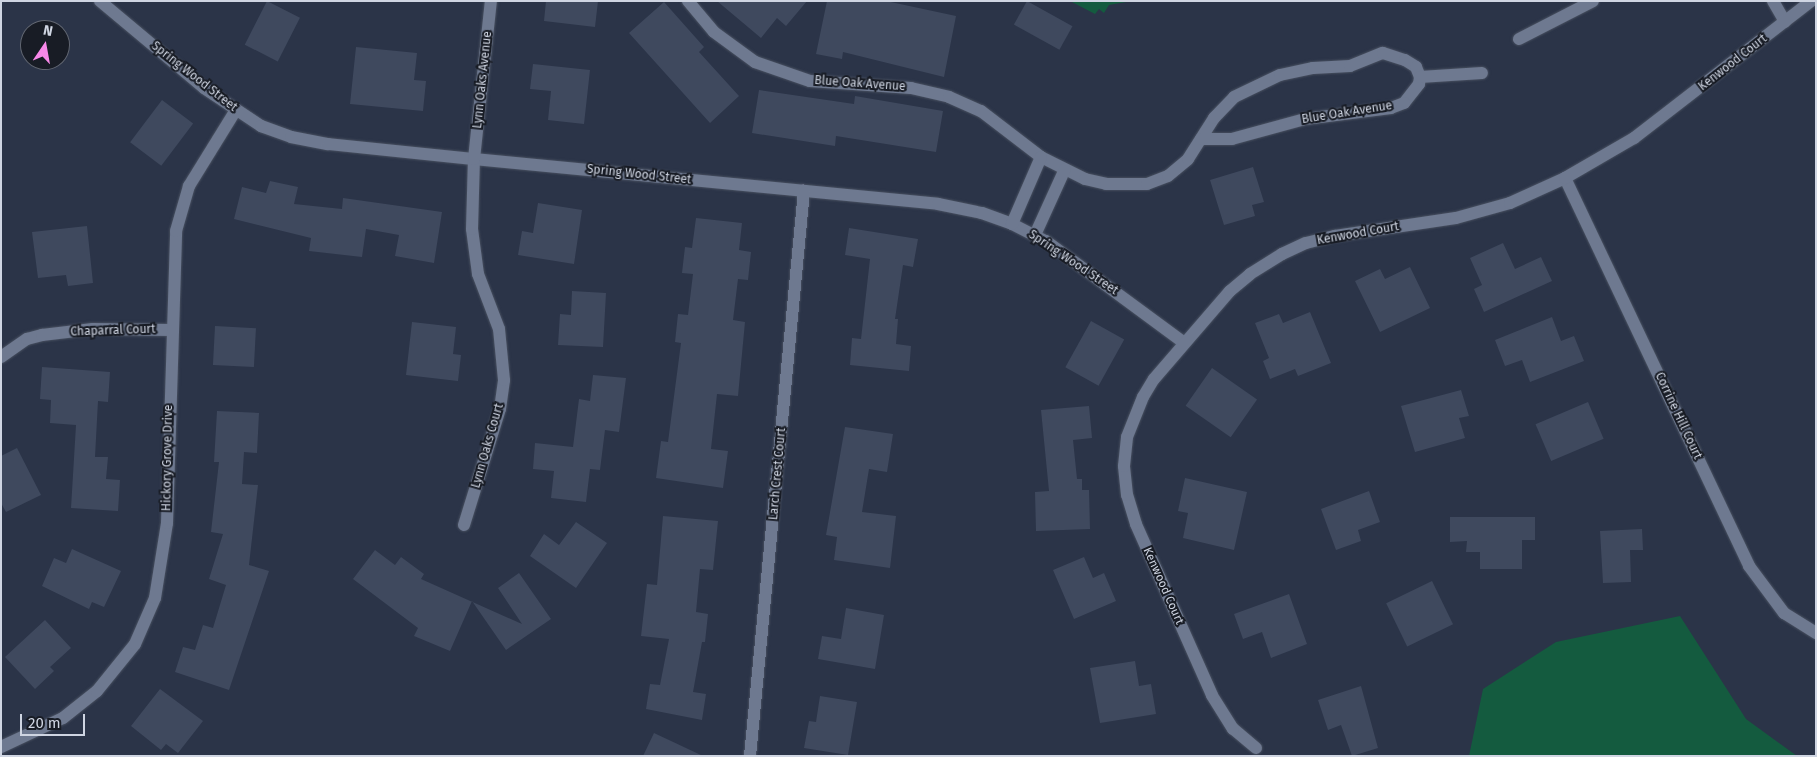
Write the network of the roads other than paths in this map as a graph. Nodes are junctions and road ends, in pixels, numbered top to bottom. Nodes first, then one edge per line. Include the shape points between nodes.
1 (100, 1) edge
2 (491, 1) edge
3 (688, 1) edge
4 (1593, 1) edge
5 (1773, 1) edge
6 (1807, 2) edge
7 (1785, 22) junction
8 (1519, 39) dead end
9 (1482, 73) dead end
10 (1420, 77) junction
11 (236, 110) junction
12 (1200, 140) junction
13 (1041, 157) junction
14 (474, 160) junction
15 (1065, 169) junction
16 (1565, 178) junction
17 (804, 191) junction
18 (1012, 224) junction
19 (1035, 235) junction
20 (171, 330) junction
21 (1184, 342) junction
22 (1, 357) edge
23 (464, 525) dead end
24 (1816, 633) edge
25 (1, 747) edge
26 (1256, 748) dead end
27 (750, 756) edge

1 - 11 street, Spring Wood Street
2 - 14 street, Lynn Oaks Avenue
3 - 13 street, Blue Oak Avenue via 714,32 756,62 810,81 911,88 949,97 981,112
4 - 8 street
5 - 7 street
6 - 7 street, Kenwood Court
7 - 16 street, Kenwood Court via 1634,138
9 - 10 street
10 - 12 street, Blue Oak Avenue via 1419,84 1404,103 1391,108 1305,119 1232,138
10 - 12 street, Blue Oak Avenue via 1416,67 1383,53 1350,66 1313,68 1280,75 1234,97 1214,118
11 - 14 street, Spring Wood Street via 261,126 291,137
11 - 20 street, Hickory Grove Drive via 188,186 181,207 176,231
12 - 15 street, Blue Oak Avenue via 1188,159 1168,176 1147,184 1106,184 1085,179
13 - 15 street, Blue Oak Avenue
13 - 18 street
14 - 17 street, Spring Wood Street
14 - 23 street, Lynn Oaks Court via 474,247 478,274 498,329 504,380 500,409
15 - 19 street
16 - 21 street, Kenwood Court via 1510,203 1456,218 1306,243 1250,274
16 - 24 street, Corrine Hill Court via 1749,566 1784,613
17 - 18 street, Spring Wood Street via 938,204 982,212
17 - 27 street, Larch Crest Court
18 - 19 street, Spring Wood Street
19 - 21 street, Spring Wood Street
20 - 22 street, Chaparral Court via 93,329 42,335 27,339
20 - 25 street, Hickory Grove Drive via 164,554 155,598 144,626 124,661 97,691 63,718
21 - 26 street, Kenwood Court via 1154,379 1131,423 1124,466 1127,495 1136,524 1212,695 1233,729

